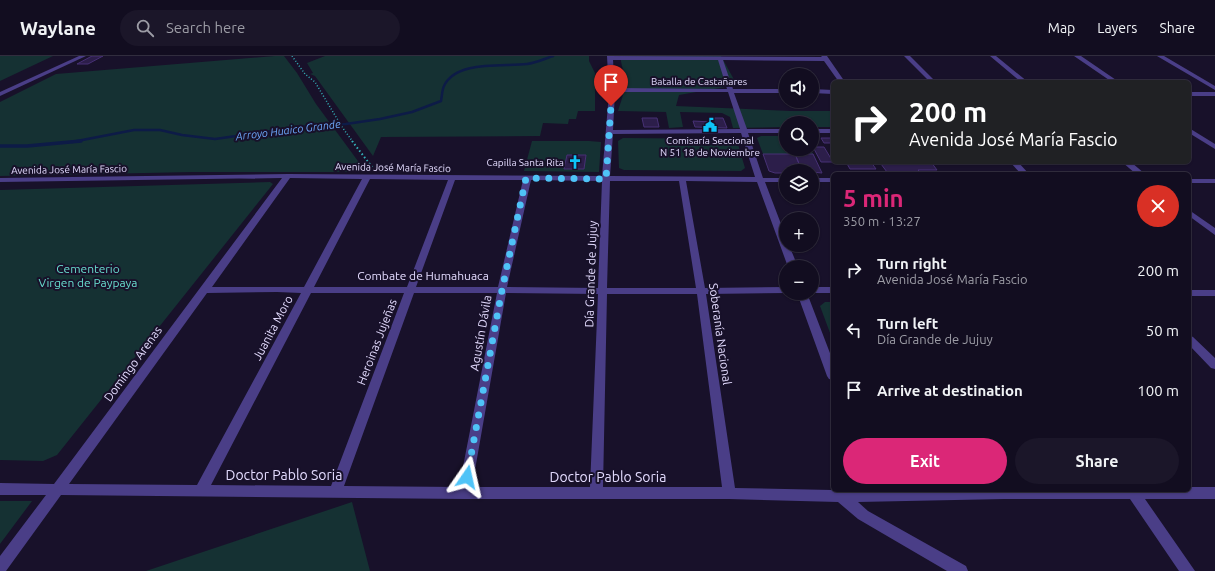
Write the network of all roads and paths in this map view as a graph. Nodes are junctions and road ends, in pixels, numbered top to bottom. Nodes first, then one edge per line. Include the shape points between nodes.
1 (83, 56) edge
2 (292, 56) edge
3 (907, 56) edge
4 (994, 56) edge
5 (1077, 56) edge
6 (1160, 56) edge
7 (610, 57) edge
8 (720, 57) edge
9 (825, 58) edge
10 (841, 80) edge
11 (931, 80) edge
12 (1023, 80) edge
13 (1113, 80) edge
14 (1215, 88) edge
15 (612, 90) junction
16 (732, 91) junction
17 (779, 91) edge
18 (819, 92) edge
19 (831, 92) edge
20 (0, 94) edge
21 (1191, 94) edge
22 (1215, 94) edge
23 (819, 131) edge
24 (831, 131) edge
25 (1191, 131) edge
26 (610, 132) junction
27 (745, 132) junction
28 (779, 132) edge
29 (1215, 147) edge
30 (1016, 164) edge
31 (1128, 164) edge
32 (1023, 172) edge
33 (1138, 172) edge
34 (288, 176) junction
35 (367, 177) junction
36 (452, 178) junction
37 (526, 178) junction
38 (606, 179) junction
39 (682, 179) junction
40 (0, 180) edge
41 (760, 180) junction
42 (779, 180) edge
43 (819, 180) edge
44 (831, 180) edge
45 (1215, 180) edge
46 (1191, 181) edge
47 (1191, 214) edge
48 (1215, 232) edge
49 (789, 260) edge
50 (308, 289) junction
51 (411, 289) junction
52 (204, 290) junction
53 (502, 290) junction
54 (603, 290) junction
55 (779, 290) edge
56 (819, 290) edge
57 (831, 290) edge
58 (701, 291) junction
59 (1191, 293) edge
60 (1215, 293) edge
61 (805, 300) edge
62 (1191, 341) edge
63 (1215, 365) edge
64 (831, 371) edge
65 (0, 489) edge
66 (57, 490) junction
67 (201, 491) junction
68 (334, 492) junction
69 (729, 492) junction
70 (940, 492) edge
71 (1133, 492) edge
72 (1174, 492) edge
73 (464, 493) junction
74 (596, 493) junction
75 (876, 493) edge
76 (1215, 493) edge
77 (841, 496) junction
78 (0, 568) edge
79 (961, 571) edge
80 (1188, 571) edge

1 - 20 street
2 - 35 path via 305,74 315,82 342,127 375,171
3 - 11 street
4 - 12 street
5 - 13 street
6 - 14 street
7 - 8 street
7 - 15 street, Día Grande de Jujuy
8 - 9 street
8 - 16 street
9 - 10 street
15 - 16 street, Batalla de Castañares
15 - 26 street, Día Grande de Jujuy
16 - 17 street, Batalla de Castañares
16 - 27 street
18 - 19 street
21 - 22 street
23 - 24 street
25 - 29 street
26 - 27 street
26 - 38 street, Día Grande de Jujuy
27 - 28 street
27 - 41 street
30 - 32 street
31 - 33 street
34 - 35 street, Avenida José María Fascio
34 - 40 street, Avenida José María Fascio
34 - 52 street, Domingo Arenas
35 - 36 street, Avenida José María Fascio
35 - 50 street, Juanita Moro
36 - 37 street, Avenida José María Fascio
36 - 51 street, Heroinas Jujeñas
37 - 38 street, Avenida José María Fascio
37 - 53 street, Agustín Dávila
38 - 39 street, Avenida José María Fascio
38 - 54 street, Día Grande de Jujuy
39 - 41 street, Avenida José María Fascio
39 - 58 street, Soberanía Nacional
41 - 42 street, Avenida José María Fascio
41 - 49 street
43 - 44 street
45 - 46 street
47 - 48 street
50 - 51 street, Combate de Humahuaca
50 - 52 street, Combate de Humahuaca
50 - 67 street, Juanita Moro
51 - 53 street, Combate de Humahuaca
51 - 68 street, Heroinas Jujeñas
52 - 66 street, Domingo Arenas
53 - 54 street, Combate de Humahuaca
53 - 73 street, Agustín Dávila
54 - 58 street, Combate de Humahuaca
54 - 74 street, Día Grande de Jujuy
55 - 58 street, Combate de Humahuaca
56 - 57 street
58 - 69 street, Soberanía Nacional
59 - 60 street
61 - 64 street
62 - 63 street
65 - 66 street, Doctor Pablo Soria
66 - 67 street, Doctor Pablo Soria
66 - 78 street, Domingo Arenas
67 - 68 street, Doctor Pablo Soria
68 - 73 street, Doctor Pablo Soria
69 - 74 street, Doctor Pablo Soria
69 - 77 street, Doctor Pablo Soria
70 - 75 street, Doctor Pablo Soria
71 - 80 street
72 - 76 street, Doctor Pablo Soria
73 - 74 street, Doctor Pablo Soria
75 - 77 street, Doctor Pablo Soria
77 - 79 street via 863,516

